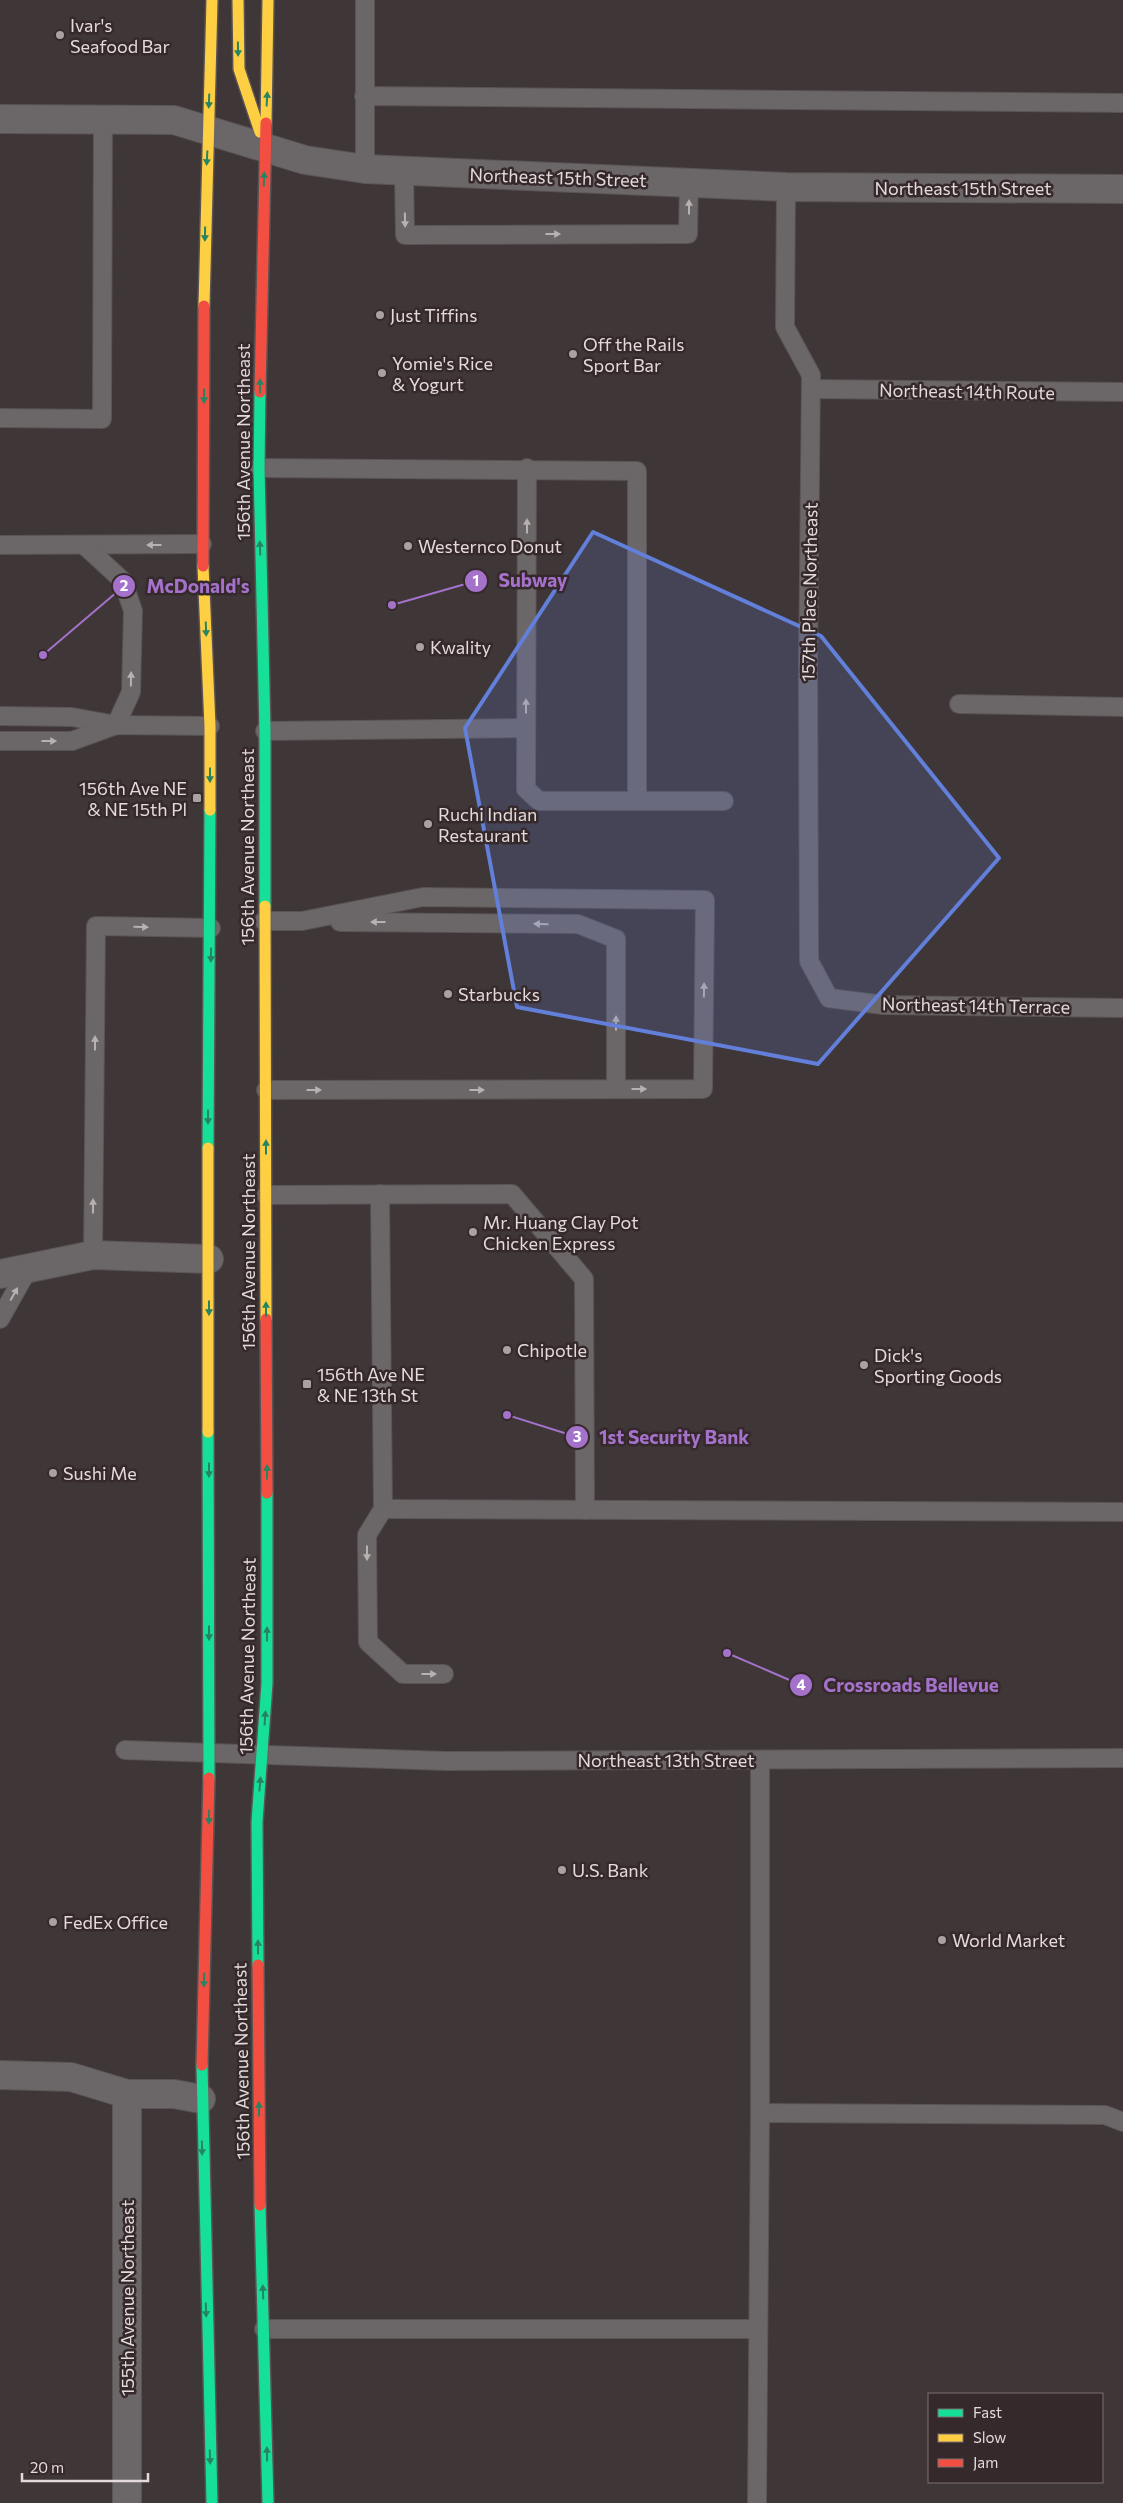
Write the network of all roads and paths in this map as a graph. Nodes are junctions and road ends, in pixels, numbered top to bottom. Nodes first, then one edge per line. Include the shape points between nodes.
1 (212, 0) edge
2 (238, 0) edge
3 (268, 0) edge
4 (365, 0) edge
5 (364, 96) junction
6 (1123, 103) edge
7 (0, 119) edge
8 (103, 119) junction
9 (208, 131) junction
10 (265, 148) junction
11 (365, 170) junction
12 (404, 172) junction
13 (689, 181) junction
14 (786, 187) junction
15 (1123, 189) edge
16 (811, 389) junction
17 (1123, 392) edge
18 (0, 418) edge
19 (259, 468) junction
20 (527, 468) junction
21 (202, 544) junction
22 (0, 545) edge
23 (84, 545) junction
24 (960, 704) dead end
25 (1123, 707) edge
26 (0, 716) edge
27 (116, 725) junction
28 (210, 726) junction
29 (526, 728) junction
30 (265, 731) junction
31 (0, 740) edge
32 (637, 801) junction
33 (724, 801) dead end
34 (264, 921) junction
35 (302, 921) junction
36 (212, 928) junction
37 (829, 998) joint
38 (1123, 1008) edge
39 (616, 1089) junction
40 (266, 1090) junction
41 (380, 1194) junction
42 (266, 1195) junction
43 (93, 1255) junction
44 (209, 1259) junction
45 (28, 1269) junction
46 (0, 1274) edge
47 (0, 1320) edge
48 (383, 1509) junction
49 (586, 1510) junction
50 (1123, 1512) edge
51 (444, 1674) dead end
52 (125, 1750) dead end
53 (209, 1751) junction
54 (262, 1753) junction
55 (1123, 1758) edge
56 (760, 1760) junction
57 (0, 2075) edge
58 (127, 2094) junction
59 (201, 2099) junction
60 (760, 2113) junction
61 (1123, 2122) edge
62 (264, 2329) junction
63 (758, 2329) junction
64 (127, 2503) edge
65 (212, 2503) edge
66 (268, 2503) edge
67 (757, 2503) edge

1 -> 9 main road, 156th Avenue Northeast
2 -> 10 main road via 238,69
10 -> 3 main road, 156th Avenue Northeast
4 - 5 lane
5 - 6 lane
5 - 11 lane
7 - 8 street, Northeast 15th Street
8 - 9 street, Northeast 15th Street via 174,120
8 - 18 lane via 102,419
9 - 10 street, Northeast 15th Street
9 -> 21 main road, 156th Avenue Northeast
10 - 11 street, Northeast 15th Street via 304,160
19 -> 10 main road, 156th Avenue Northeast
11 - 12 street, Northeast 15th Street
12 - 13 street, Northeast 15th Street
12 -> 13 lane via 405,235 688,234
13 - 14 street, Northeast 15th Street
14 - 15 street, Northeast 15th Street
14 - 16 lane, 157th Place Northeast via 785,327 811,375
16 - 17 lane, Northeast 14th Route
16 - 37 lane, 157th Place Northeast via 808,960
19 - 20 lane
30 -> 19 main road, 156th Avenue Northeast
29 -> 20 lane
20 - 32 lane via 637,471
21 -> 23 lane
21 -> 28 main road, 156th Avenue Northeast
22 - 23 lane
27 -> 23 lane via 131,692 133,611 123,581
24 - 25 lane
26 - 27 lane via 72,717
27 - 28 lane
31 -> 27 lane via 72,741
28 -> 36 main road, 156th Avenue Northeast
29 - 30 lane
29 - 32 lane via 526,789 540,801
30 - 34 main road, 156th Avenue Northeast
32 - 33 lane
34 - 35 lane
34 - 40 main road, 156th Avenue Northeast
39 -> 35 lane via 616,939 578,924
39 -> 35 lane via 703,1089 705,900 423,897
43 -> 36 lane via 96,926
36 -> 44 main road, 156th Avenue Northeast
37 - 38 lane, Northeast 14th Terrace via 883,1005
40 -> 39 lane
42 -> 40 main road, 156th Avenue Northeast
41 - 42 lane
41 - 48 lane
41 - 49 lane via 512,1194 584,1279
54 -> 42 main road, 156th Avenue Northeast via 267,1683
43 - 44 street
43 - 45 street
44 -> 53 main road, 156th Avenue Northeast
45 - 46 street
47 -> 45 lane
48 - 49 lane
48 -> 51 lane via 367,1535 368,1642 403,1674
49 - 50 lane
52 - 53 lane, Northeast 13th Street
53 - 54 lane, Northeast 13th Street
53 -> 59 main road, 156th Avenue Northeast
54 - 56 lane, Northeast 13th Street via 446,1762
62 -> 54 main road, 156th Avenue Northeast via 259,2158 257,1832
55 - 56 lane, Northeast 13th Street
56 - 60 lane
57 - 58 street via 70,2077
58 - 59 street via 174,2094
58 - 64 street, 155th Avenue Northeast
59 -> 65 main road, 156th Avenue Northeast
60 - 61 lane via 1105,2115
60 - 63 lane
62 - 63 lane
66 -> 62 main road, 156th Avenue Northeast
63 - 67 lane

